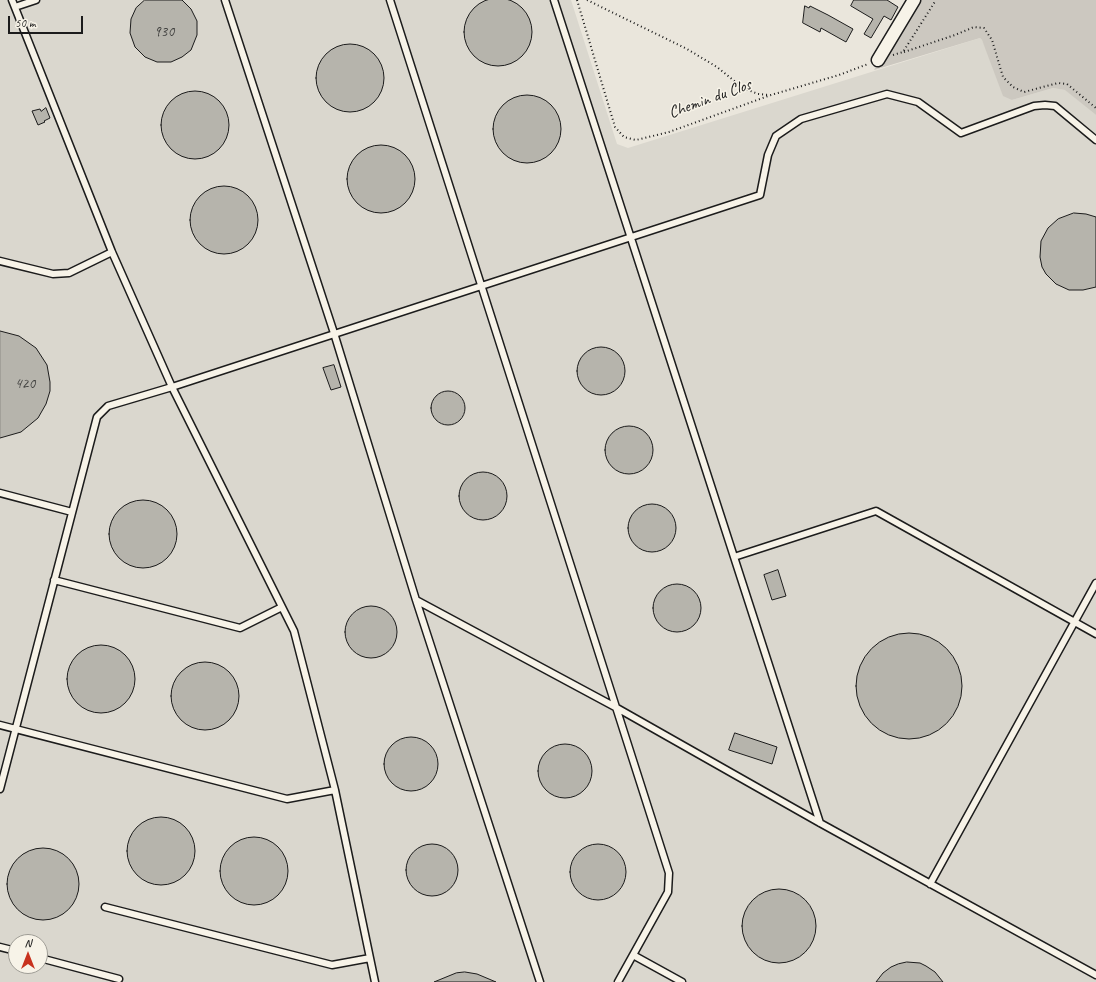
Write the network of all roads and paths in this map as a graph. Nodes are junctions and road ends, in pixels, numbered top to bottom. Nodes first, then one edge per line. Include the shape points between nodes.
1 (12, 0) edge
2 (36, 0) edge
3 (225, 0) edge
4 (390, 0) edge
5 (554, 0) edge
6 (577, 0) edge
7 (588, 0) edge
8 (914, 0) edge
9 (936, 0) edge
10 (15, 7) junction
11 (903, 52) junction
12 (878, 60) junction
13 (771, 95) junction
14 (1096, 108) edge
15 (1096, 140) edge
16 (630, 236) junction
17 (112, 252) junction
18 (0, 261) edge
19 (481, 285) junction
20 (334, 333) junction
21 (172, 387) junction
22 (0, 493) edge
23 (72, 512) junction
24 (734, 557) junction
25 (54, 580) junction
26 (1096, 583) edge
27 (416, 600) junction
28 (282, 607) junction
29 (1074, 622) junction
30 (1096, 634) edge
31 (617, 708) junction
32 (0, 725) edge
33 (15, 729) junction
34 (0, 789) edge
35 (336, 790) junction
36 (820, 823) junction
37 (930, 884) junction
38 (105, 907) dead end
39 (633, 955) junction
40 (370, 958) junction
41 (48, 960) edge
42 (1096, 975) edge
43 (119, 979) dead end
44 (375, 982) edge
45 (540, 982) edge
46 (618, 982) edge
47 (682, 982) edge

1 - 10 lane
2 - 10 lane
3 - 20 lane
4 - 19 lane
5 - 16 lane
6 - 13 path, Chemin du Clos via 614,127 624,137 636,140 668,132
7 - 13 path via 687,49 717,67 743,88 758,94
8 - 12 street
9 - 11 path
10 - 17 lane
11 - 12 path, Chemin du Clos
11 - 14 path, Chemin du Clos via 974,27 984,28 992,40 1004,78 1013,88 1024,92 1067,84
12 - 13 path, Chemin du Clos via 840,75
15 - 16 lane via 1055,106 1034,106 961,133 918,102 887,94 801,119 776,136 768,155 760,195
16 - 19 lane
16 - 24 lane
17 - 18 lane via 69,273 53,274
17 - 21 lane
19 - 20 lane
19 - 31 lane
20 - 21 lane
20 - 27 lane
21 - 23 lane via 108,406 97,417
21 - 28 lane
22 - 23 lane
23 - 25 lane
24 - 29 lane via 876,511
24 - 36 lane
25 - 28 lane via 240,628
25 - 33 lane
26 - 29 lane
27 - 31 lane
27 - 45 lane
28 - 35 lane via 294,631
29 - 30 lane
29 - 37 lane
31 - 36 lane
31 - 39 lane via 669,873 668,892
32 - 33 lane
33 - 34 lane
33 - 35 lane via 287,799
35 - 40 lane
36 - 37 lane
37 - 42 lane
38 - 40 lane via 332,965
39 - 46 lane
39 - 47 lane
40 - 44 lane
41 - 43 lane

